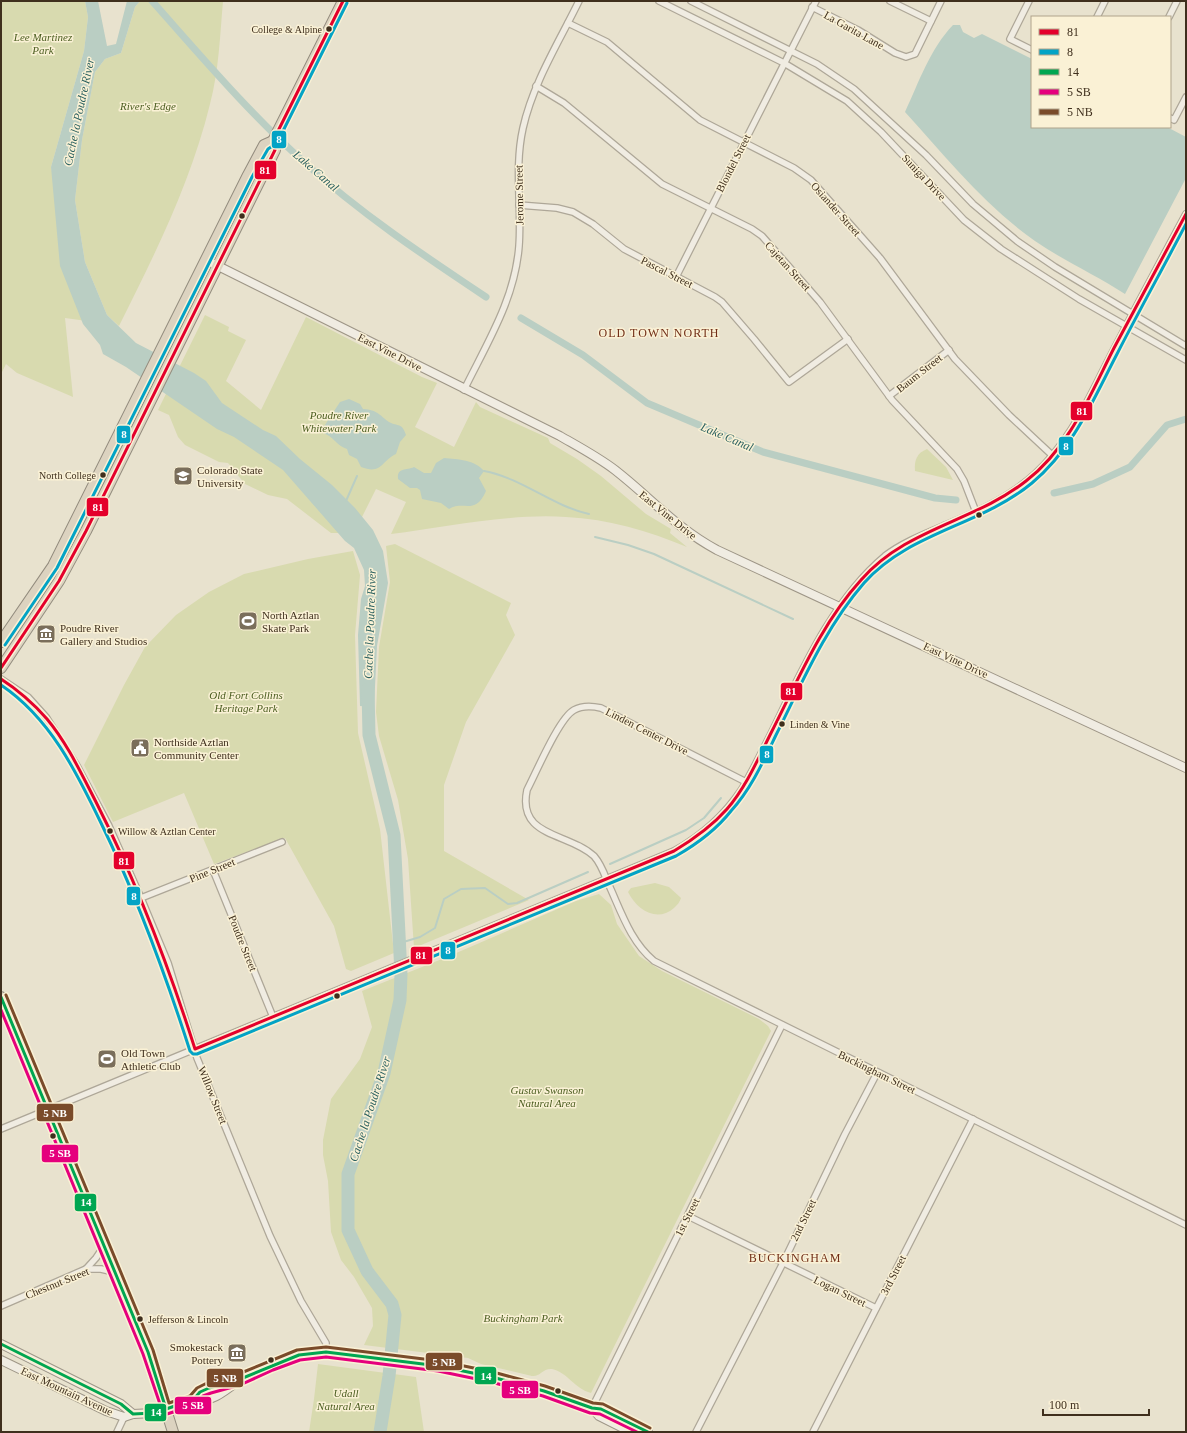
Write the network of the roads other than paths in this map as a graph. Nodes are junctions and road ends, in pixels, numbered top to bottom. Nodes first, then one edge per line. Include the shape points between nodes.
1 (343, 1) edge
2 (579, 1) edge
3 (659, 1) edge
4 (691, 1) edge
5 (816, 1) edge
6 (890, 1) edge
7 (941, 1) edge
8 (1029, 1) edge
9 (1105, 1) edge
10 (1177, 1) edge
11 (812, 7) junction
12 (1098, 16) edge
13 (1170, 16) edge
14 (931, 21) junction
15 (568, 23) junction
16 (790, 50) junction
17 (1031, 50) edge
18 (784, 63) junction
19 (536, 86) junction
20 (1186, 98) edge
21 (1171, 118) edge
22 (273, 141) junction
23 (744, 142) junction
24 (519, 205) junction
25 (710, 209) junction
26 (1186, 214) edge
27 (206, 260) junction
28 (218, 266) junction
29 (676, 277) junction
30 (1133, 313) junction
31 (1126, 326) junction
32 (848, 339) junction
33 (1186, 346) edge
34 (949, 350) junction
35 (1186, 360) edge
36 (464, 390) junction
37 (889, 396) junction
38 (1053, 456) junction
39 (976, 512) junction
40 (840, 606) junction
41 (1, 642) edge
42 (1, 668) edge
43 (1, 679) edge
44 (1186, 768) edge
45 (746, 782) junction
46 (282, 842) dead end
47 (213, 870) junction
48 (607, 879) junction
49 (141, 898) junction
50 (1, 996) edge
51 (273, 1017) junction
52 (782, 1025) junction
53 (195, 1049) junction
54 (877, 1072) junction
55 (47, 1110) junction
56 (973, 1119) junction
57 (1, 1129) edge
58 (688, 1216) junction
59 (1186, 1225) edge
60 (104, 1246) junction
61 (783, 1263) junction
62 (86, 1269) junction
63 (115, 1272) junction
64 (1, 1306) edge
65 (876, 1308) junction
66 (1, 1344) edge
67 (326, 1352) junction
68 (1, 1360) edge
69 (592, 1408) junction
70 (166, 1409) junction
71 (134, 1414) junction
72 (124, 1417) junction
73 (117, 1432) edge
74 (173, 1432) edge
75 (631, 1432) edge
76 (648, 1432) edge
77 (696, 1432) edge
78 (813, 1432) edge

1 - 22 highway
2 - 15 street, Jerome Street
3 - 18 street, Suniga Drive
4 - 16 street, Suniga Drive
5 - 11 street, Blondel Street
6 - 14 street
7 - 14 street
8 - 17 street via 1010,39
9 - 12 street
10 - 13 street
11 - 14 street, La Garita Lane via 906,57 915,54
11 - 16 street, Blondel Street
15 - 19 street, Jerome Street
15 - 23 street, Osiander Street via 607,42 700,120
16 - 18 street, Blondel Street
16 - 30 street, Suniga Drive via 817,64 854,89 915,145 973,204 1017,241 1055,267
18 - 23 street, Blondel Street
18 - 31 street, Suniga Drive via 847,101 881,132 964,220 1001,249 1034,272
19 - 24 street, Jerome Street via 528,107 519,147
19 - 25 street, Cajetan Street via 564,103 662,184
20 - 21 street via 1174,120
22 - 27 highway via 264,145
22 - 28 highway via 275,150
23 - 25 street, Blondel Street
23 - 34 street, Osiander Street via 794,168 811,180 878,255
24 - 29 street, Pascal Street via 573,212 593,224 624,249
24 - 36 street, Jerome Street via 519,245 512,286 501,315
25 - 29 street, Blondel Street
25 - 32 street, Cajetan Street via 762,236 820,302
26 - 30 street
27 - 28 main road, East Vine Drive
27 - 41 highway via 53,566
28 - 36 main road, East Vine Drive
28 - 42 highway via 59,581
29 - 32 street, Pascal Street via 722,302 788,382
30 - 31 street
30 - 33 street, Suniga Drive
31 - 35 street, Suniga Drive
31 - 38 street via 1086,402
32 - 37 street, Cajetan Street
34 - 37 street, Baum Street
34 - 38 street, Osiander Street via 1009,415
36 - 40 main road, East Vine Drive via 560,436 599,458 696,538
37 - 39 street, Cajetan Street via 957,469
38 - 39 street via 1021,486
39 - 40 street via 928,532 886,555 862,577
40 - 44 main road, East Vine Drive
40 - 45 street via 828,623
43 - 49 street, Willow Street via 28,697 57,731 109,826
45 - 48 street via 726,812 699,836 674,851
45 - 48 street, Linden Center Drive via 601,708 586,706 574,710 563,721 527,790 525,810 535,825 594,857
46 - 47 street, Pine Street
47 - 49 street, Pine Street
47 - 51 street, Poudre Street
48 - 51 street
48 - 52 street, Buckingham Street via 632,937 646,954 664,966
49 - 53 street, Willow Street via 168,963
50 - 55 highway
51 - 53 street
52 - 54 street, Buckingham Street
52 - 58 street, 1st Street
53 - 55 street
53 - 67 street, Willow Street via 270,1236 301,1301 326,1343
54 - 56 street, Buckingham Street
54 - 61 street, 2nd Street
55 - 57 street
55 - 60 highway
56 - 59 street, Buckingham Street
56 - 65 street, 3rd Street
58 - 61 street, Logan Street
58 - 69 street, 1st Street
60 - 62 street
60 - 63 highway
61 - 65 street, Logan Street
61 - 77 street, 2nd Street
62 - 63 street, Chestnut Street via 101,1268
62 - 64 street, Chestnut Street
63 - 70 highway via 148,1352
65 - 78 street, 3rd Street
66 - 71 main road, East Mountain Avenue via 121,1404
67 - 69 main road, East Mountain Avenue via 465,1371 519,1384
67 - 70 main road, East Mountain Avenue via 299,1355 238,1380 225,1392 212,1399 204,1402 193,1400
68 - 72 main road, East Mountain Avenue via 106,1412
69 - 75 main road via 599,1416
69 - 76 main road, East Mountain Avenue via 601,1409
70 - 71 main road, East Mountain Avenue
70 - 74 highway
71 - 72 main road, East Mountain Avenue
72 - 73 street

